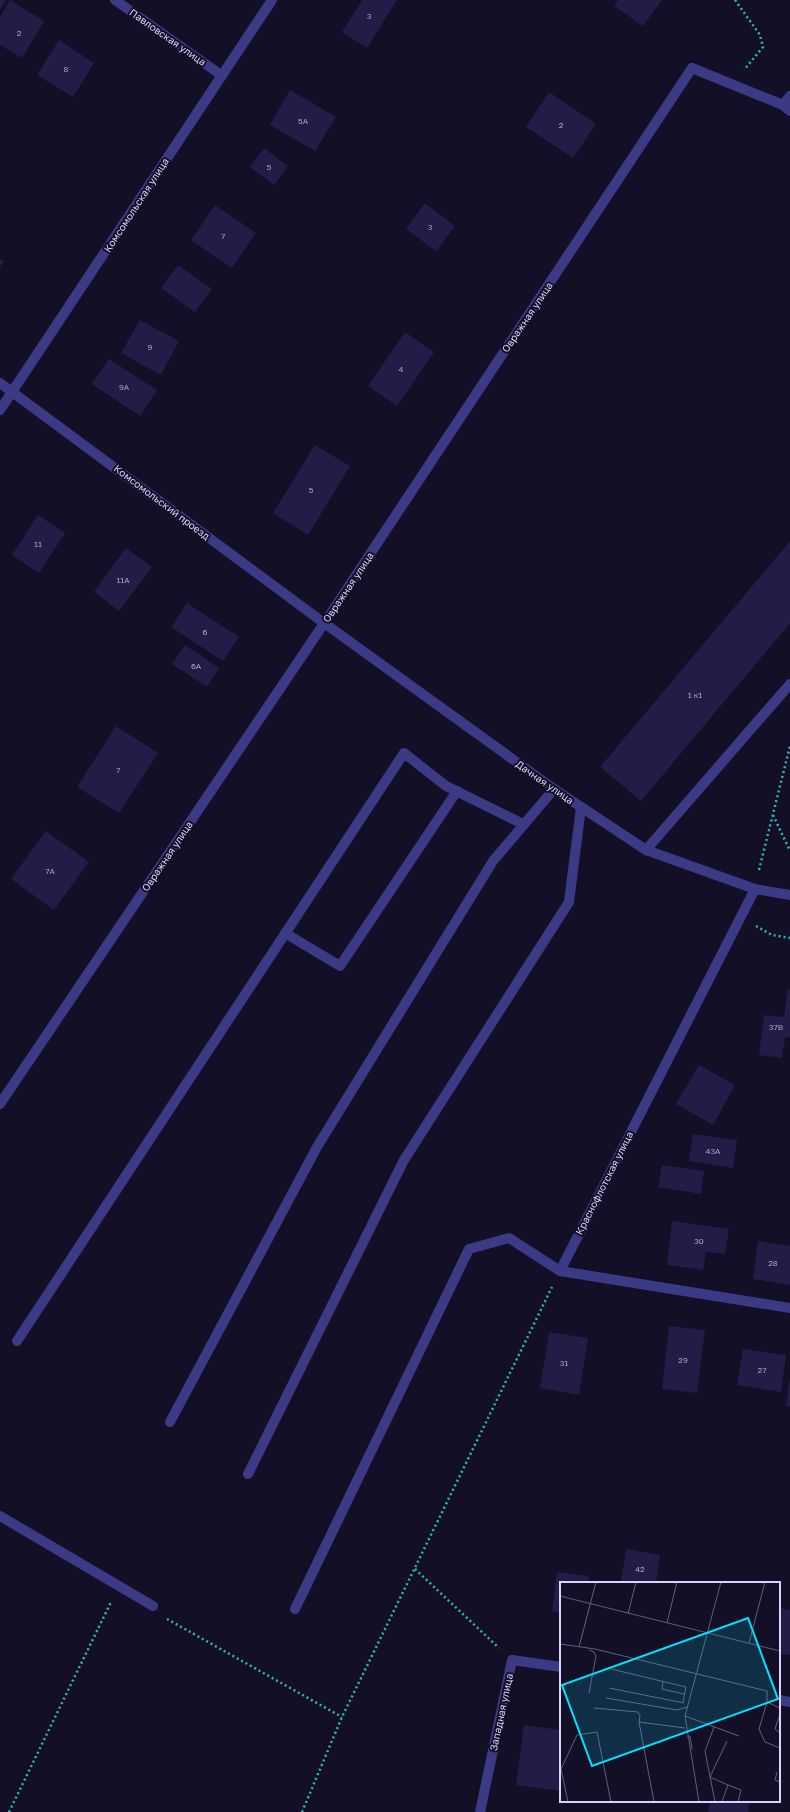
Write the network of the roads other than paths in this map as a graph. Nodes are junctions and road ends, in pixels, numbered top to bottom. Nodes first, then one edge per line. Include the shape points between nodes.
1 (115, 0) edge
2 (272, 0) edge
3 (221, 75) junction
4 (790, 96) edge
5 (786, 108) edge
6 (0, 383) edge
7 (12, 391) junction
8 (0, 410) edge
9 (324, 623) junction
10 (790, 684) edge
11 (554, 789) junction
12 (457, 791) junction
13 (581, 807) junction
14 (523, 824) junction
15 (646, 850) junction
16 (755, 889) junction
17 (790, 894) edge
18 (285, 933) junction
19 (0, 1104) edge
20 (560, 1271) junction
21 (790, 1308) edge
22 (17, 1341) dead end
23 (170, 1422) dead end
24 (248, 1474) dead end
25 (0, 1516) edge
26 (153, 1606) road end
27 (295, 1609) dead end
28 (560, 1667) edge
29 (780, 1700) edge
30 (790, 1702) edge
31 (480, 1812) edge

1 - 3 street, Павловская улица
2 - 3 street, Комсомольская улица
3 - 7 street, Комсомольская улица
4 - 5 street
5 - 9 street, Овражная улица via 692,68
6 - 7 street, Комсомольский проезд
7 - 8 street, Комсомольская улица
7 - 9 street, Комсомольский проезд
9 - 11 street, Дачная улица
9 - 19 street, Овражная улица
10 - 15 street
11 - 13 street, Дачная улица
11 - 14 street
12 - 14 street
12 - 18 street via 340,966
12 - 18 street via 446,786 404,753
13 - 15 street, Дачная улица
13 - 24 street via 569,902 404,1160
14 - 23 street via 493,861 317,1148
15 - 16 street, Дачная улица
16 - 17 street, Дачная улица
16 - 20 street, Краснофлотская улица
18 - 22 street
20 - 21 street
20 - 27 street via 509,1238 469,1249
25 - 26 street
28 - 31 street, Западная улица via 512,1660
29 - 30 street

